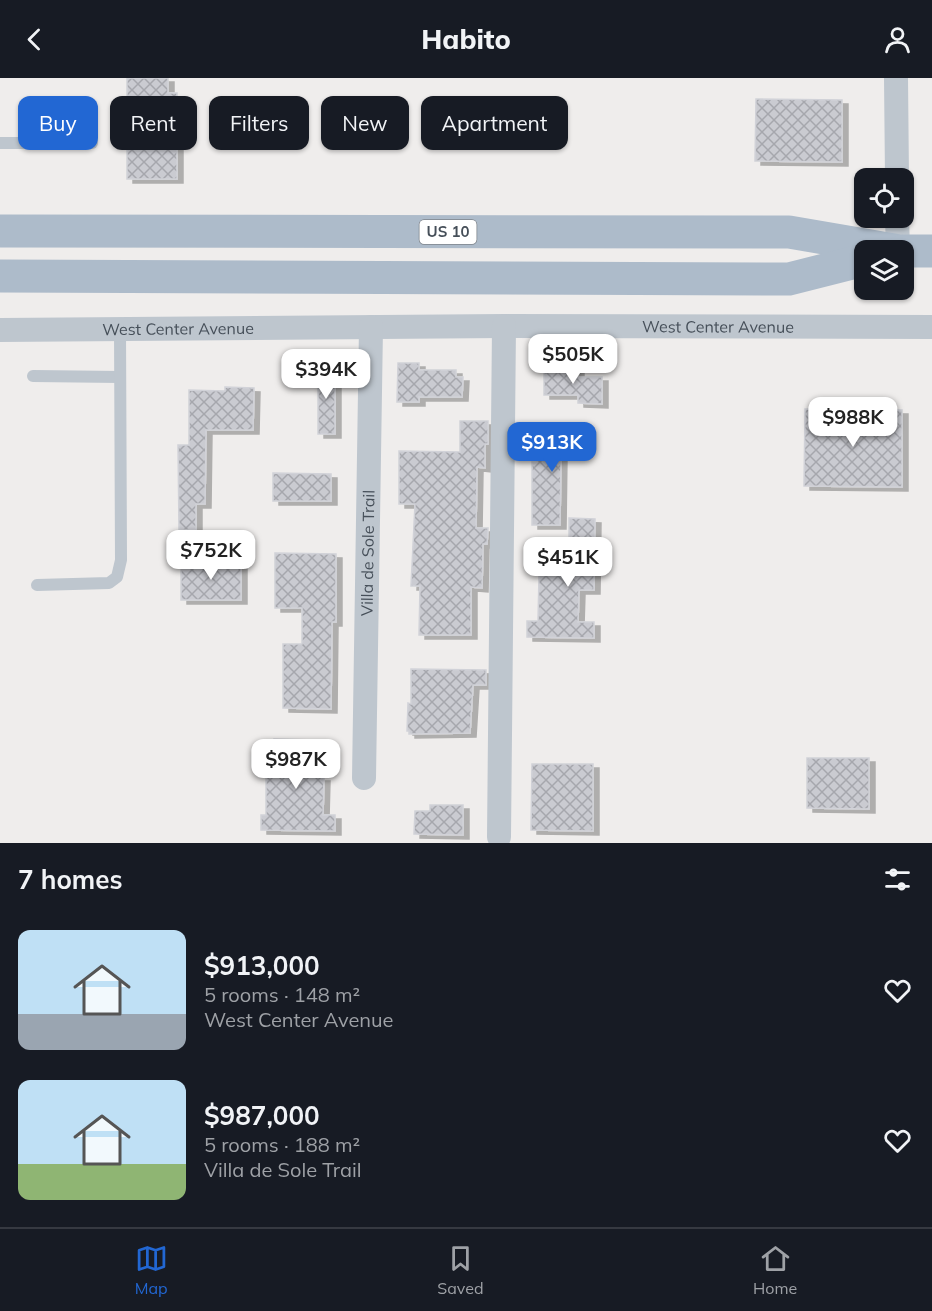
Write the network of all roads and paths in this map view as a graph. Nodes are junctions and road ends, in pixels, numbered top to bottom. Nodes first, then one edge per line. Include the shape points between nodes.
1 (896, 78) edge
2 (0, 142) edge
3 (18, 142) edge
4 (897, 168) edge
5 (0, 231) edge
6 (854, 243) edge
7 (914, 251) edge
8 (932, 251) edge
9 (854, 263) edge
10 (0, 276) edge
11 (504, 326) junction
12 (371, 327) junction
13 (932, 327) edge
14 (120, 329) junction
15 (0, 330) edge
16 (33, 376) dead end
17 (120, 377) junction
18 (37, 585) dead end
19 (364, 778) dead end
20 (499, 837) dead end

1 - 4 street
2 - 3 lane
5 - 6 main road, US 10 via 789,232
7 - 8 main road
9 - 10 main road via 789,279
11 - 12 street, West Center Avenue
11 - 13 street, West Center Avenue
11 - 20 street
12 - 14 street, West Center Avenue
12 - 19 street, Villa de Sole Trail
14 - 15 street, West Center Avenue
14 - 17 lane
16 - 17 lane
17 - 18 lane via 121,560 117,577 109,583

